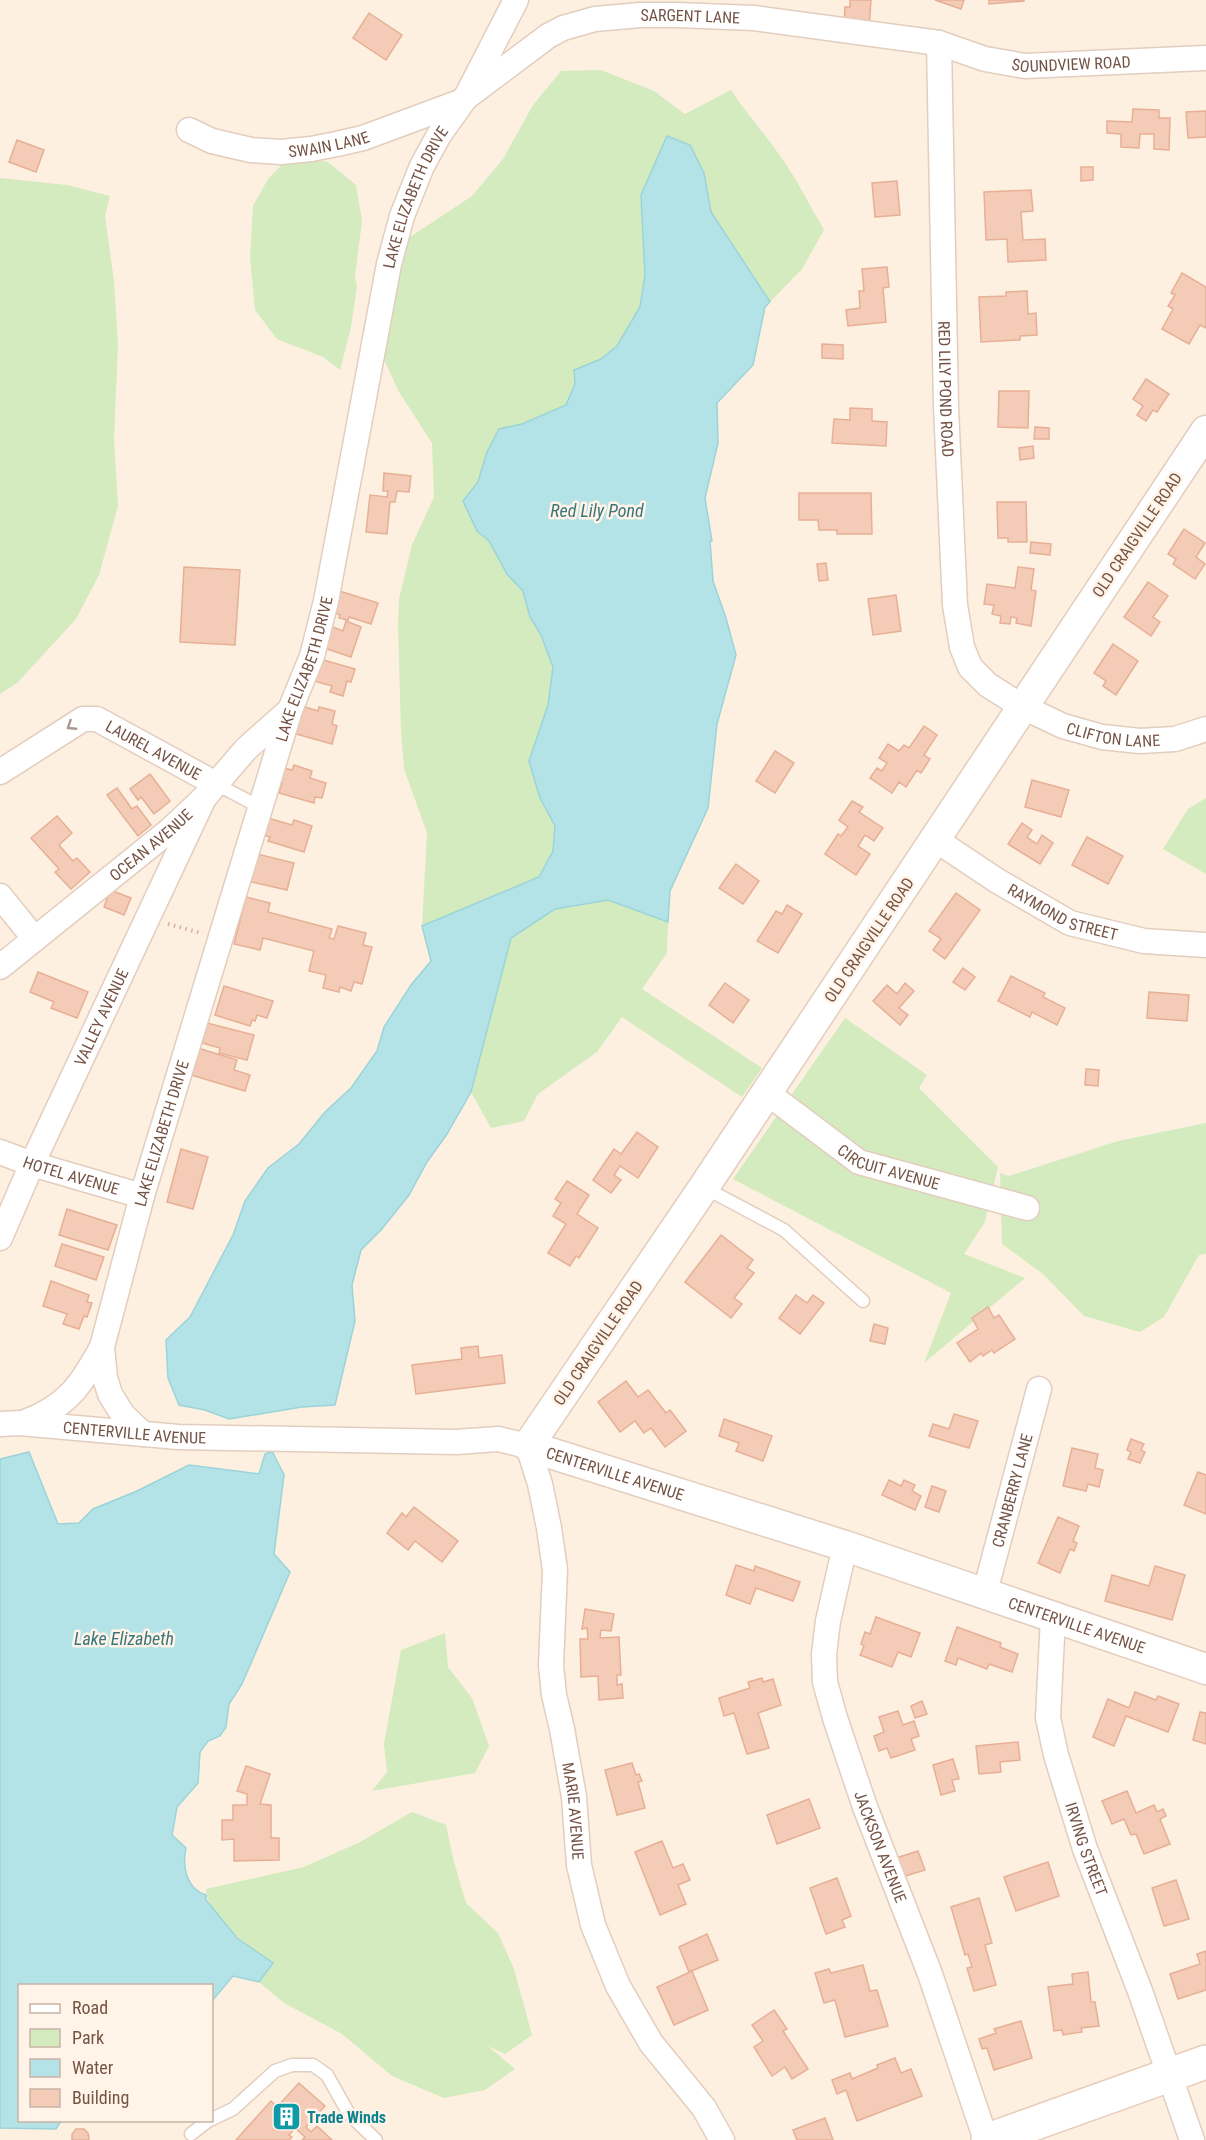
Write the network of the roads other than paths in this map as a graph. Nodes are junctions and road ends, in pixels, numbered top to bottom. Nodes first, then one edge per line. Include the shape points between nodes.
1 (516, 0) edge
2 (939, 43) junction
3 (1206, 58) edge
4 (466, 97) junction
5 (189, 130) dead end
6 (1206, 431) edge
7 (1023, 707) junction
8 (290, 710) junction
9 (1206, 729) edge
10 (0, 772) edge
11 (210, 791) junction
12 (260, 807) junction
13 (936, 840) junction
14 (0, 896) edge
15 (34, 938) junction
16 (1206, 945) edge
17 (0, 967) edge
18 (766, 1092) junction
19 (0, 1152) edge
20 (32, 1164) junction
21 (704, 1187) junction
22 (142, 1196) junction
23 (1028, 1208) dead end
24 (0, 1238) edge
25 (863, 1301) dead end
26 (102, 1347) junction
27 (1039, 1389) dead end
28 (10, 1424) edge
29 (143, 1434) junction
30 (528, 1446) junction
31 (845, 1546) junction
32 (985, 1592) junction
33 (1053, 1617) junction
34 (1206, 1669) edge
35 (1206, 2062) edge
36 (1168, 2075) junction
37 (213, 2119) edge
38 (207, 2122) edge
39 (191, 2134) dead end
40 (376, 2140) edge
41 (722, 2140) edge
42 (987, 2140) edge
43 (1192, 2140) edge

1 - 4 street, LAKE ELIZABETH DRIVE
2 - 3 street, SOUNDVIEW ROAD via 985,59 1025,66
2 - 4 street, SARGENT LANE via 754,18 613,16 563,28
2 - 7 street, RED LILY POND ROAD via 945,407 957,622 970,667 988,685
4 - 5 street, SWAIN LANE via 363,138 311,149 251,150 212,141
4 - 8 street, LAKE ELIZABETH DRIVE via 422,166 402,216 389,264 326,601 312,656
6 - 7 street, OLD CRAIGVILLE ROAD
7 - 9 street, CLIFTON LANE via 1063,726 1102,737 1175,739
7 - 13 street, OLD CRAIGVILLE ROAD
8 - 11 street, OCEAN AVENUE via 246,749
8 - 12 street, LAKE ELIZABETH DRIVE
11 -> 10 street, LAUREL AVENUE via 97,719 89,718
11 - 12 lane
11 - 15 street, OCEAN AVENUE via 142,853
11 - 20 street, VALLEY AVENUE
12 - 22 street, LAKE ELIZABETH DRIVE
13 - 16 street, RAYMOND STREET via 1070,923 1144,941
13 - 18 street, OLD CRAIGVILLE ROAD
14 - 15 street
15 - 17 street, OCEAN AVENUE
18 - 21 street, OLD CRAIGVILLE ROAD
18 - 23 street, CIRCUIT AVENUE via 859,1162
19 - 20 street, HOTEL AVENUE
20 - 22 street, HOTEL AVENUE
20 - 24 street, VALLEY AVENUE
21 - 25 lane via 784,1230
21 - 30 street, OLD CRAIGVILLE ROAD
22 - 26 street, LAKE ELIZABETH DRIVE
26 - 28 street, LAKE ELIZABETH DRIVE via 86,1377 67,1399 47,1412
26 - 29 street, LAKE ELIZABETH DRIVE via 110,1394 123,1415
27 - 32 street, CRANBERRY LANE
28 - 29 street, CENTERVILLE AVENUE
29 - 30 street, CENTERVILLE AVENUE via 445,1442 498,1439
30 - 31 street, CENTERVILLE AVENUE
30 - 41 street, MARIE AVENUE via 540,1484 555,1570 551,1665 554,1695 574,1797 579,1865 593,1925 618,1986 651,2043 704,2108
31 - 32 street, CENTERVILLE AVENUE
31 - 42 street, JACKSON AVENUE via 828,1621 825,1682 865,1807 930,1974
32 - 33 street, CENTERVILLE AVENUE
33 - 34 street, CENTERVILLE AVENUE
33 - 36 street, IRVING STREET via 1048,1718 1056,1755 1085,1849
35 - 36 main road
36 - 42 main road
36 - 43 street, IRVING STREET
37 - 40 lane via 233,2109 275,2071 292,2065 313,2065 327,2075 349,2114
38 - 39 lane

